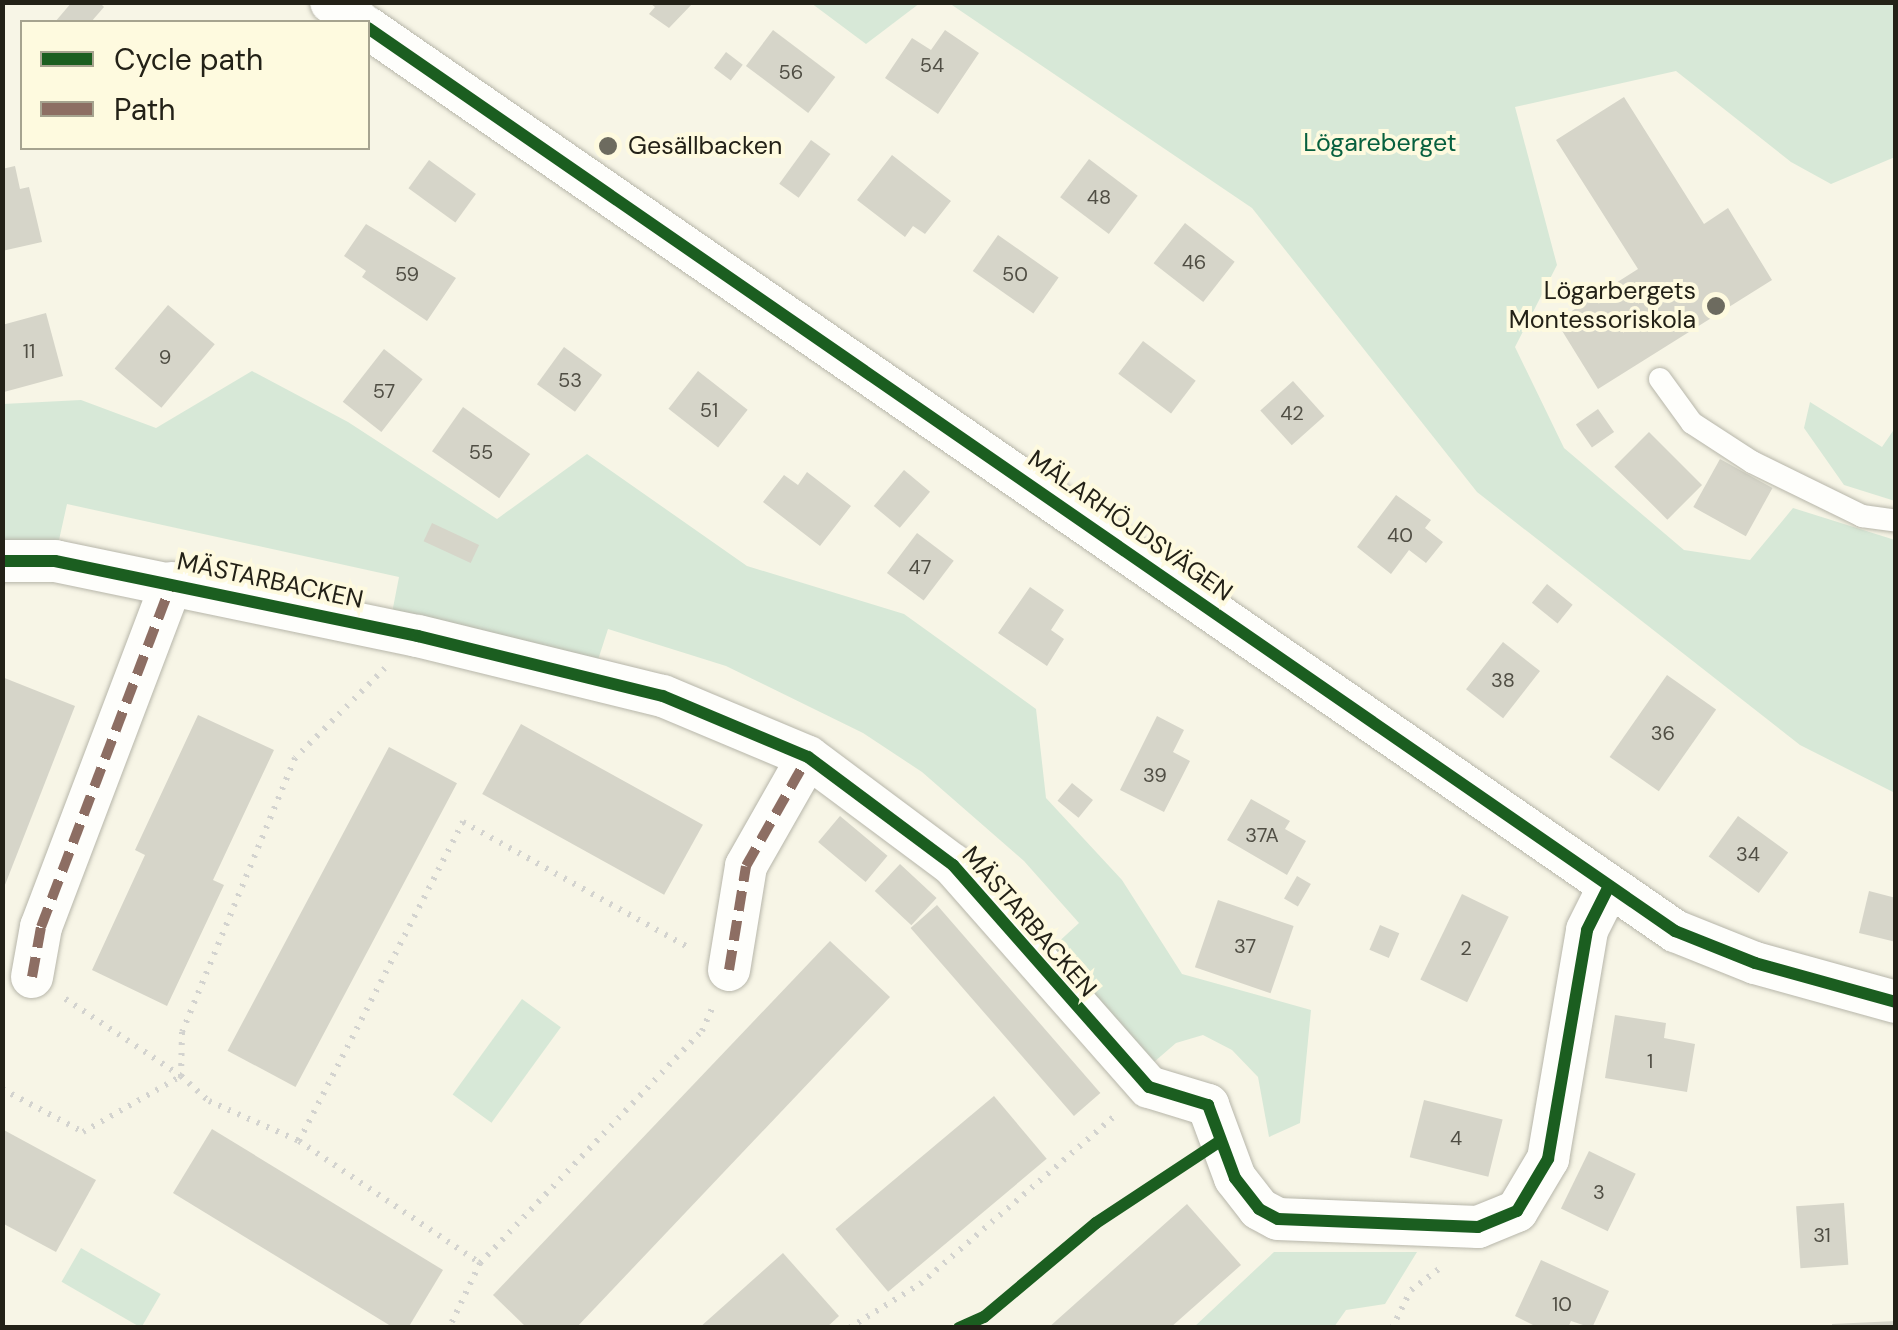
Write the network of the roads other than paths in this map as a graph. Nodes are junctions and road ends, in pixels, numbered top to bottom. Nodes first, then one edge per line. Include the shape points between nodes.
1 (331, 2) edge
2 (357, 20) edge
3 (370, 29) edge
4 (1660, 379) dead end
5 (1896, 521) edge
6 (2, 561) edge
7 (172, 583) junction
8 (808, 757) junction
9 (1608, 888) junction
10 (729, 970) road end
11 (32, 977) road end
12 (1896, 1002) edge

1 - 2 street
3 - 9 street, MÄLARHÖJDSVÄGEN
4 - 5 lane via 1692,422 1752,462 1862,516
6 - 7 street, MÄSTARBACKEN via 37,558
7 - 8 street, MÄSTARBACKEN via 664,696
7 - 11 street, MÄSTARBACKEN via 40,927
8 - 9 street, MÄSTARBACKEN via 953,865 1149,1087 1208,1105 1235,1178 1259,1208 1278,1219 1381,1227 1496,1224 1517,1211 1548,1160 1586,930
8 - 10 street via 746,866
9 - 12 street, MÄLARHÖJDSVÄGEN via 1675,931 1755,963

